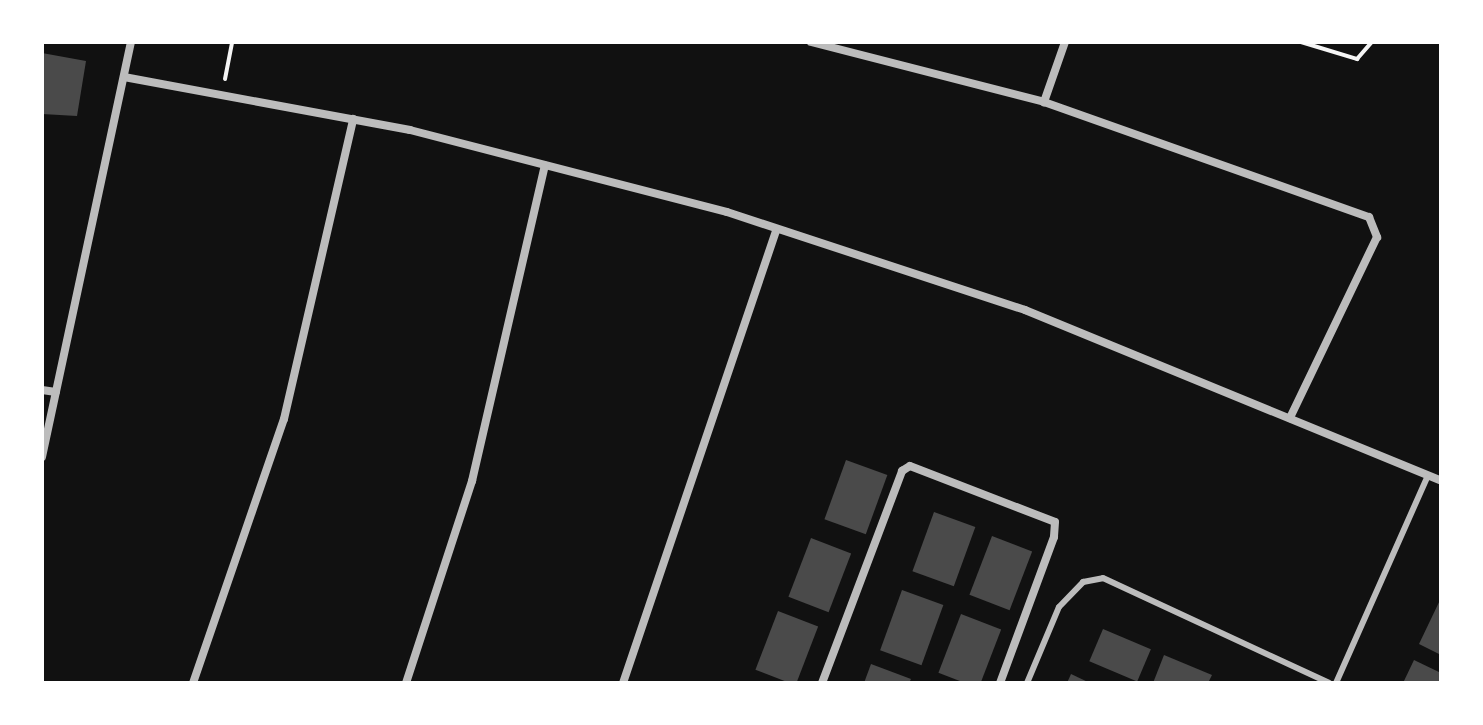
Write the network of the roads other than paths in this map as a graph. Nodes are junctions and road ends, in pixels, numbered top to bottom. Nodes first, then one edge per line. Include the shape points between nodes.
1 (131, 42) edge
2 (811, 42) edge
3 (1065, 42) edge
4 (124, 77) junction
5 (1044, 102) junction
6 (353, 119) junction
7 (545, 165) junction
8 (777, 229) junction
9 (42, 390) edge
10 (56, 392) junction
11 (1290, 418) junction
12 (42, 457) edge
13 (1428, 475) junction
14 (1441, 481) edge
15 (193, 683) edge
16 (406, 683) edge
17 (623, 683) edge
18 (822, 683) edge
19 (1000, 683) edge
20 (1027, 683) edge
21 (1329, 683) edge
22 (1336, 683) edge

1 - 4 street
2 - 5 street
3 - 5 street
4 - 6 street
4 - 10 street
5 - 11 street via 1369,217 1377,237
6 - 7 street
6 - 15 street via 284,419
7 - 8 street
7 - 16 street via 472,481
8 - 11 street via 1025,310
8 - 17 street
9 - 10 street
10 - 12 street
11 - 13 street
13 - 14 street
13 - 22 lane
18 - 19 street via 902,471 910,466 1055,522
20 - 21 lane via 1059,607 1083,582 1103,578

